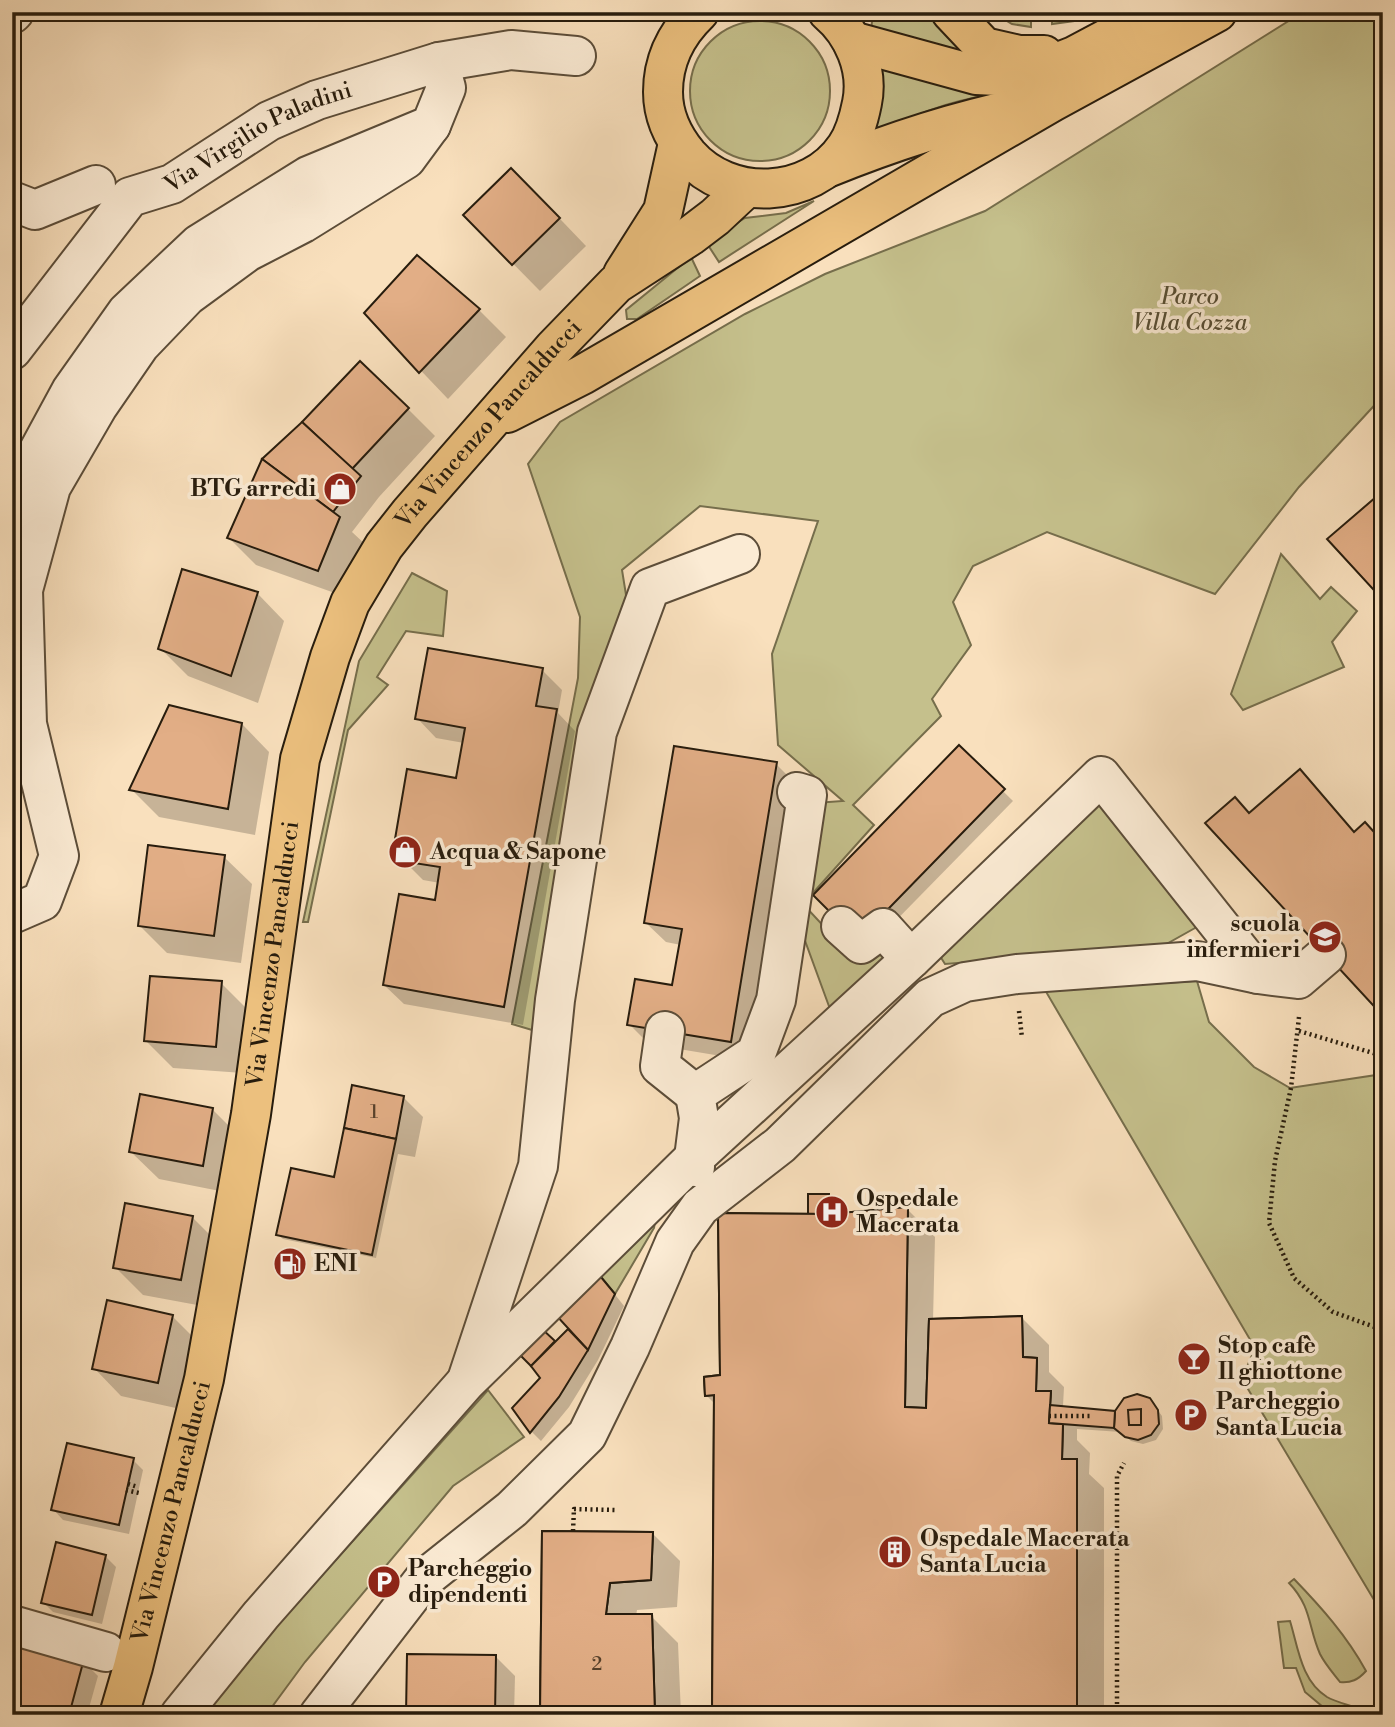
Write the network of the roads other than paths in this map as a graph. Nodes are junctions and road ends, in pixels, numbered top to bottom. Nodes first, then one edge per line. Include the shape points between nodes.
1 (699, 12) edge
2 (951, 12) edge
3 (1157, 12) edge
4 (1217, 12) edge
5 (841, 22) edge
6 (576, 55) dead end
7 (1074, 56) junction
8 (439, 62) junction
9 (1052, 102) junction
10 (431, 125) junction
11 (678, 143) junction
12 (826, 168) junction
13 (746, 188) junction
14 (113, 191) junction
15 (12, 201) edge
16 (617, 284) junction
17 (12, 350) edge
18 (490, 422) junction
19 (12, 523) edge
20 (740, 554) dead end
21 (797, 792) dead end
22 (12, 914) edge
23 (841, 926) dead end
24 (911, 959) junction
25 (1312, 967) road end
26 (1258, 974) junction
27 (665, 1031) dead end
28 (695, 1094) junction
29 (694, 1158) junction
30 (700, 1208) junction
31 (466, 1382) junction
32 (12, 1625) edge
33 (106, 1652) dead end
34 (119, 1715) edge
35 (180, 1715) edge
36 (319, 1715) edge

1 - 11 main road via 671,49 663,75 663,103
2 - 7 main road via 984,47 1019,55
3 - 7 main road
4 - 9 main road
5 - 7 main road via 976,75 1020,77
5 - 12 main road via 862,67 864,96 858,123 845,148
6 - 8 street, Via Virgilio Paladini via 511,50
8 - 10 street via 446,88
8 - 14 street, Via Virgilio Paladini via 317,100 269,121 172,184
9 - 12 main road via 892,141
9 - 18 main road via 582,375
10 - 19 street via 308,176 199,244 136,303 71,391 26,474
10 - 22 street via 406,159 247,252 187,296 140,345 97,406 51,487 23,590 27,724 59,856 42,901
11 - 13 main road via 696,164 720,180
11 - 16 main road, Via Vincenzo Pancalducci via 663,211
12 - 13 main road via 802,183 775,190
13 - 16 main road, Via Vincenzo Pancalducci via 690,236
14 - 15 street, Via Virgilio Paladini via 35,210
14 - 17 street
16 - 18 main road, Via Vincenzo Pancalducci
18 - 34 main road, Via Vincenzo Pancalducci via 390,538 350,603 311,720 300,759 251,1114 204,1379
20 - 31 street via 650,588 597,732 555,1000 538,1166
21 - 28 street via 807,795 776,1000 755,1054
23 - 24 street via 860,944 883,928
24 - 26 street via 1101,775
24 - 29 street
25 - 26 street
26 - 30 street via 1198,961 965,982 930,998 780,1145
27 - 28 street via 660,1066
28 - 29 street via 699,1118
29 - 30 street
29 - 31 street
30 - 36 street via 675,1242 631,1347 587,1435 512,1509 425,1580
31 - 35 street via 261,1615
32 - 33 street

